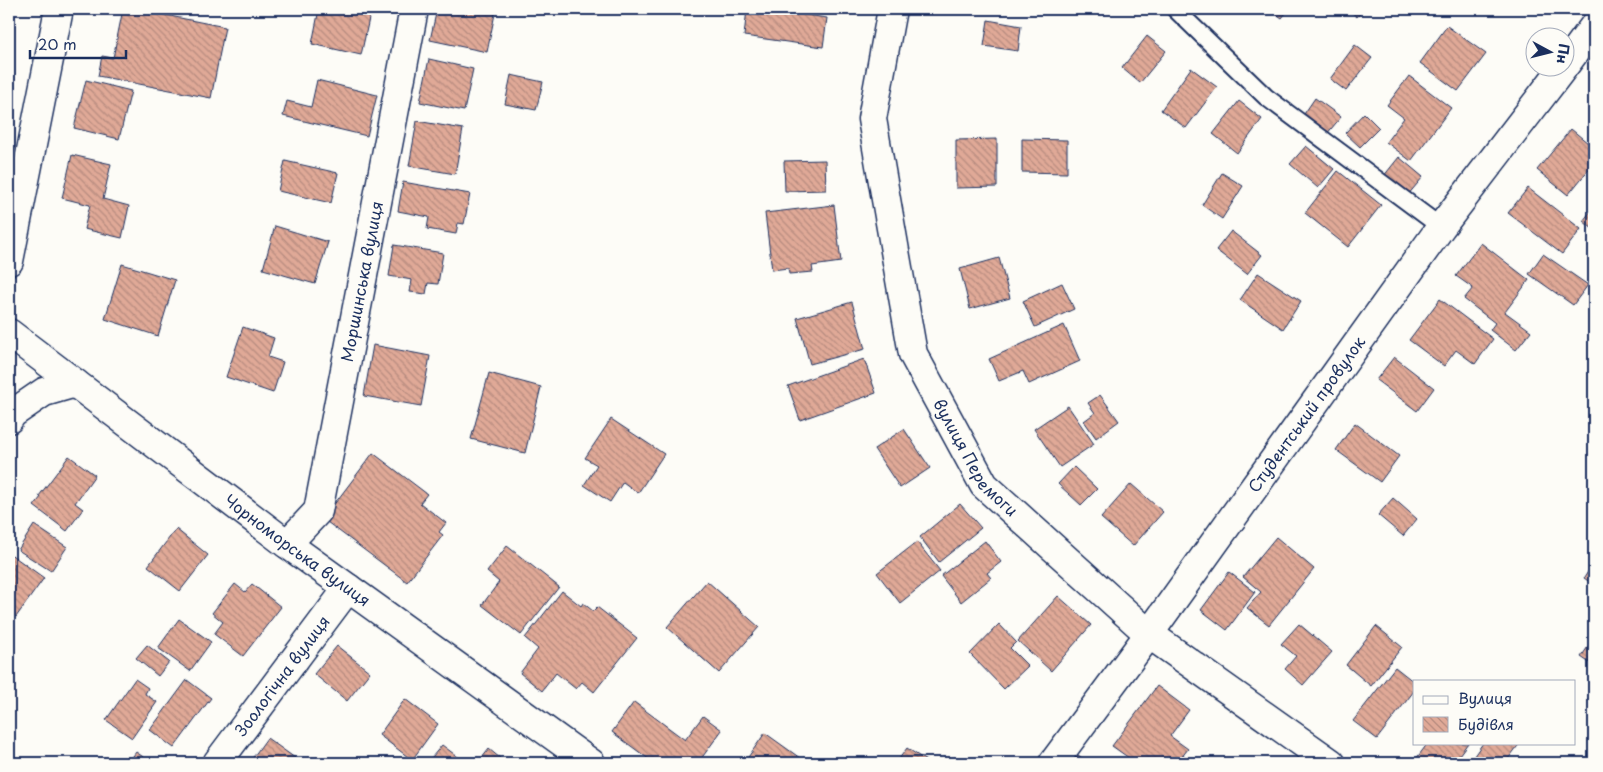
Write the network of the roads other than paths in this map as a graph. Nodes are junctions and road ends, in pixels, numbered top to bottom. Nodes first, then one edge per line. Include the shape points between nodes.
1 (59, 9) edge
2 (414, 9) edge
3 (892, 9) edge
4 (1175, 9) edge
5 (1594, 26) edge
6 (1576, 50) edge
7 (1555, 78) edge
8 (1441, 227) junction
9 (9, 261) edge
10 (9, 333) edge
11 (75, 383) junction
12 (9, 419) edge
13 (287, 544) junction
14 (348, 588) junction
15 (1150, 634) junction
16 (217, 763) edge
17 (591, 763) edge
18 (1053, 763) edge
19 (1331, 763) edge

1 - 9 street
2 - 13 street, Моршинська вулиця via 318,511
3 - 15 street, вулиця Перемоги via 872,118 913,354 984,485
4 - 8 lane via 1266,97
5 - 6 street
7 - 8 street, Студентський провулок
8 - 15 street, Студентський провулок
10 - 11 street, Чорноморська вулиця
11 - 12 street via 44,392
11 - 13 street, Чорноморська вулиця
13 - 14 street, Чорноморська вулиця
14 - 16 street, Зоологічна вулиця
14 - 17 street, Чорноморська вулиця
15 - 18 street, Студентський провулок
15 - 19 street, вулиця Перемоги

